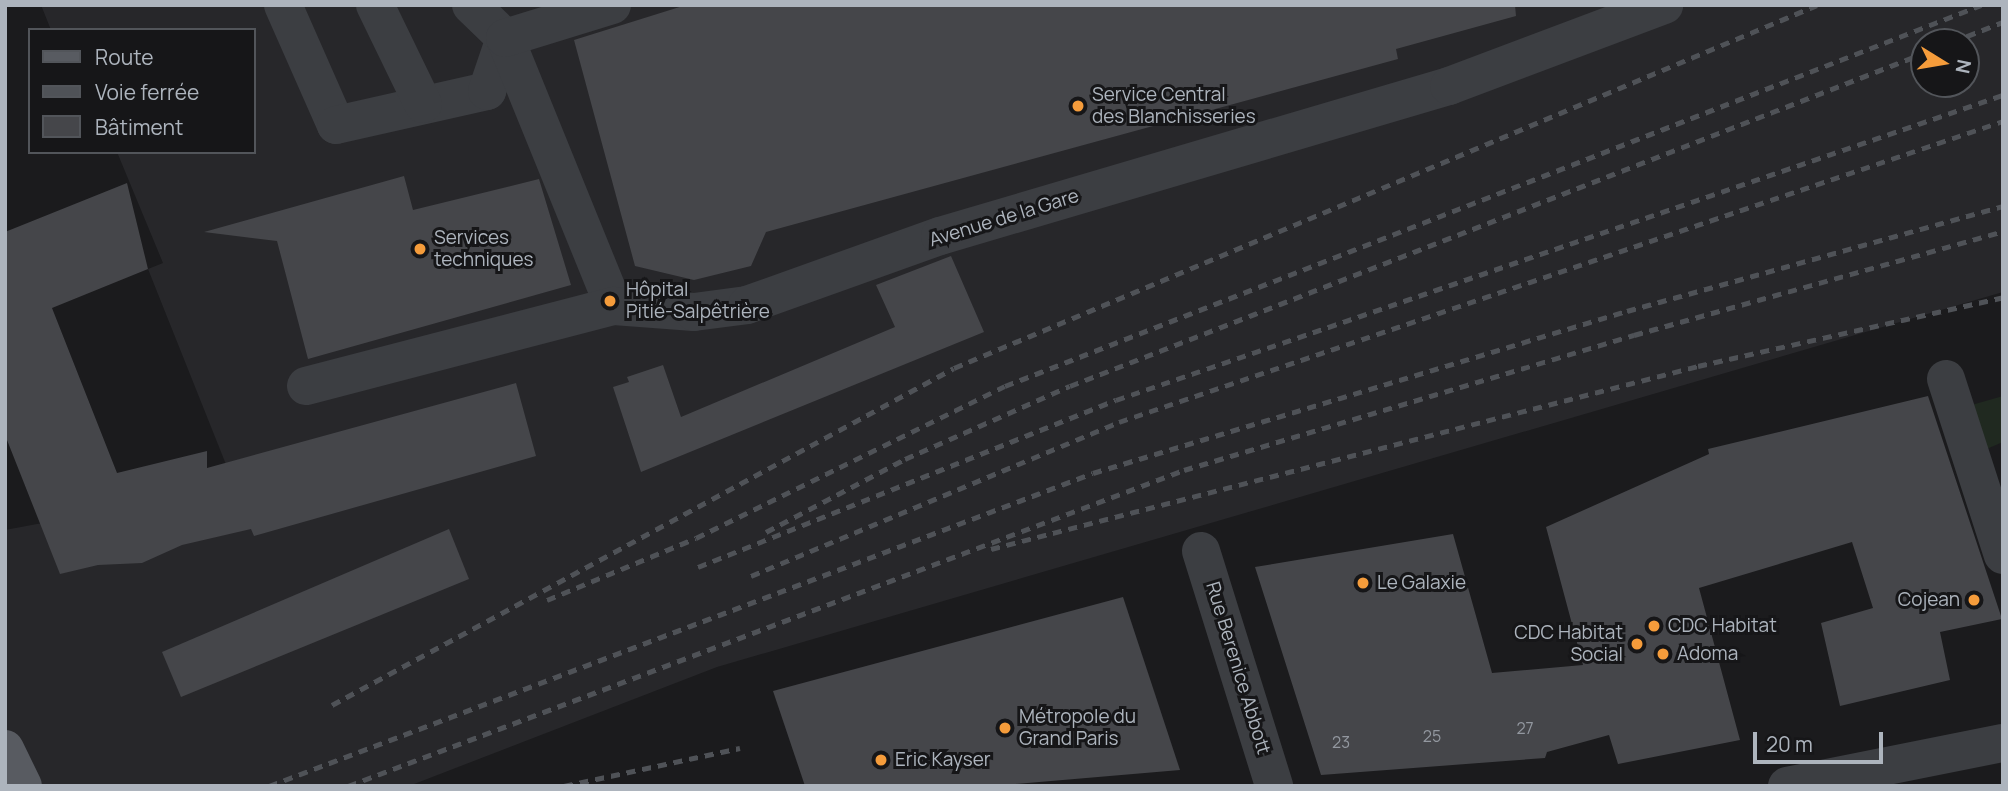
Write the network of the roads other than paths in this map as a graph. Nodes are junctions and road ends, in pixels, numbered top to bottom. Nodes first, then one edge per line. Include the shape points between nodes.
1 (283, 5) edge
2 (375, 5) edge
3 (471, 5) edge
4 (612, 5) edge
5 (1664, 5) edge
6 (505, 38) junction
7 (423, 104) junction
8 (614, 306) junction
9 (1946, 379) dead end
10 (306, 386) dead end
11 (1201, 551) dead end
12 (2003, 555) edge
13 (2003, 743) edge
14 (5, 749) edge
15 (23, 786) edge
16 (1275, 786) edge
17 (1787, 786) edge

1 - 7 street via 336,125
2 - 7 street
3 - 6 street
4 - 6 street
5 - 8 street, Avenue de la Gare via 1449,86 940,236 747,305 694,312
6 - 7 street via 487,91
6 - 8 street
8 - 10 street, Avenue de la Gare
9 - 12 street
11 - 16 street, Rue Berenice Abbott
13 - 17 street
14 - 15 main road

